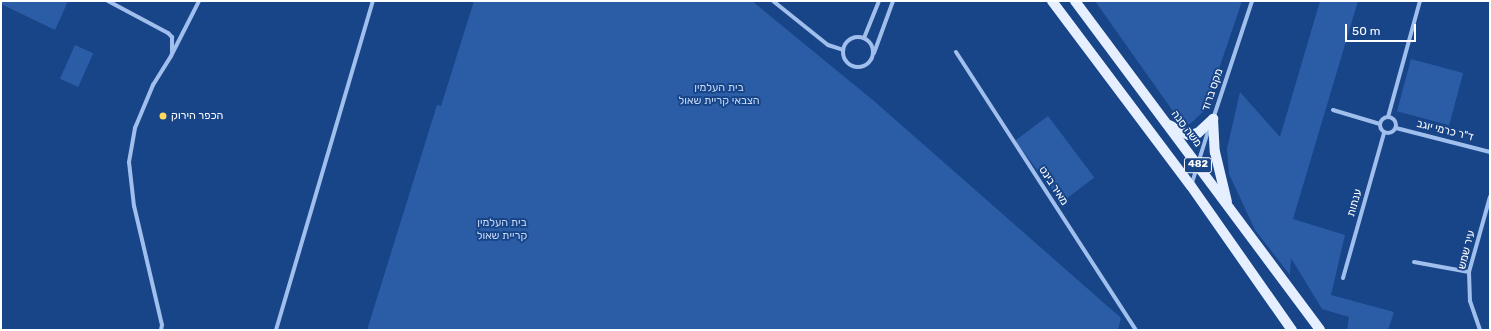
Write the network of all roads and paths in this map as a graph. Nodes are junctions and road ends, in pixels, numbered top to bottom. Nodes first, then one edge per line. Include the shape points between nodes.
1 (108, 1) edge
2 (199, 1) edge
3 (373, 1) edge
4 (773, 1) edge
5 (879, 1) edge
6 (893, 1) edge
7 (1052, 1) edge
8 (1075, 1) edge
9 (1252, 1) edge
10 (1420, 1) edge
11 (864, 38) junction
12 (843, 50) junction
13 (956, 52) dead end
14 (873, 55) junction
15 (171, 56) junction
16 (1334, 110) dead end
17 (1388, 117) junction
18 (1213, 119) junction
19 (1166, 123) junction
20 (1380, 124) junction
21 (1396, 128) junction
22 (1384, 133) junction
23 (1490, 152) edge
24 (1196, 164) junction
25 (1191, 186) junction
26 (1490, 197) edge
27 (1227, 206) junction
28 (1414, 262) dead end
29 (1469, 272) junction
30 (1343, 278) dead end
31 (161, 330) edge
32 (276, 330) edge
33 (1136, 330) edge
34 (1292, 330) edge
35 (1320, 330) edge
36 (1480, 330) edge

1 - 15 street via 168,33 172,37
2 - 15 street
3 - 32 street
4 - 12 street via 828,46
5 - 11 street
6 - 14 street
7 - 25 main road, 482
8 - 19 main road, משה סנה / 482
9 - 18 street, מקס ברוד
10 - 17 street
11 - 12 street via 851,39
11 - 14 street via 871,45
12 - 14 street via 845,60 857,68 866,66
13 - 33 street, מאיר בינט
15 - 31 street via 153,85 135,128 130,162 134,206 162,325
16 - 20 street
17 - 20 street via 1382,119
17 - 21 street via 1394,119
18 - 19 main road via 1198,133 1189,135
18 - 24 street, מקס ברוד
18 - 27 main road via 1215,152
19 - 24 main road, משה סנה / 482
20 - 22 street
21 - 22 street via 1392,133
21 - 23 street, ד"ר כרמי יוגב
22 - 30 street, ענתות
24 - 25 street, מקס ברוד
24 - 27 main road, משה סנה / 482
25 - 34 main road, 482
26 - 29 street, עיר שמש
27 - 35 main road, משה סנה / 482
28 - 29 street
29 - 36 street, עיר שמש via 1470,301

